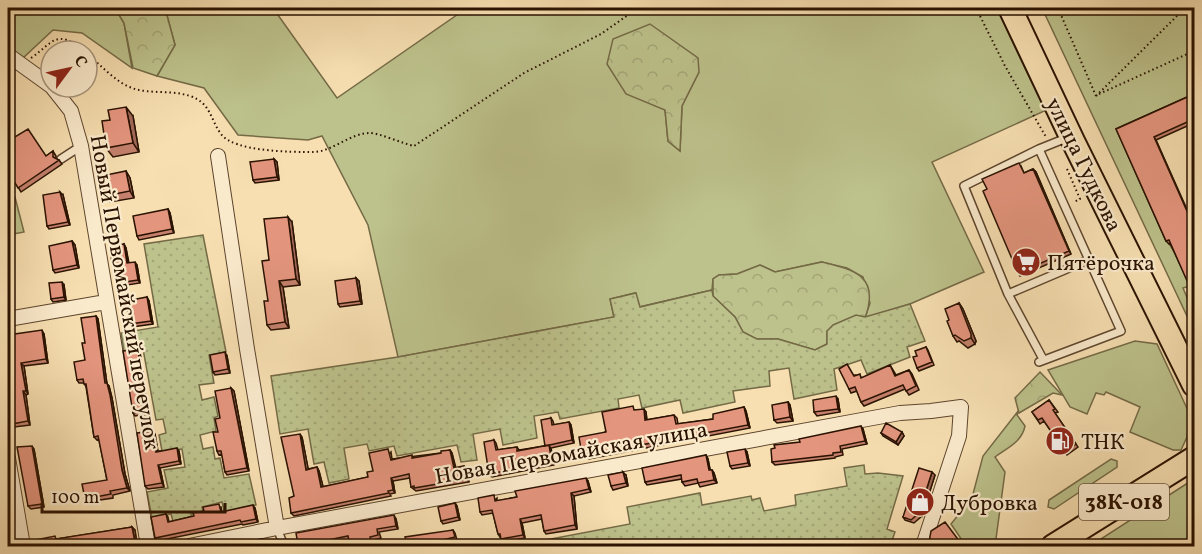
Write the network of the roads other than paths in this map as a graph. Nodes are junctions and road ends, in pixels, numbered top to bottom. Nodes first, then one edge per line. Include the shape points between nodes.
1 (1010, 8) edge
2 (8, 55) edge
3 (39, 77) edge
4 (61, 99) edge
5 (1061, 140) junction
6 (81, 146) junction
7 (1039, 149) junction
8 (218, 156) dead end
9 (61, 159) edge
10 (1088, 260) junction
11 (1008, 294) junction
12 (106, 302) junction
13 (8, 319) edge
14 (1194, 385) edge
15 (8, 458) edge
16 (1194, 458) edge
17 (278, 528) junction
18 (23, 546) edge
19 (148, 546) edge
20 (189, 546) edge
21 (284, 546) edge
22 (923, 546) edge
23 (1053, 546) edge

1 - 5 main road, улица Гудкова
2 - 3 street, Новый Первомайский переулок
4 - 6 street, Новый Первомайский переулок via 70,111
5 - 7 lane
5 - 14 main road, улица Гудкова
6 - 9 lane
6 - 12 street, Новый Первомайский переулок
7 - 10 lane
7 - 11 lane via 964,186
8 - 17 street
10 - 11 lane
10 - 11 lane via 1121,331 1041,361
12 - 13 street
12 - 19 street, Новый Первомайский переулок
15 - 18 street
16 - 23 main road, 38К-018
17 - 20 street, Новая Первомайская улица
17 - 21 lane
17 - 22 street, Новая Первомайская улица via 900,413 961,407 959,436

